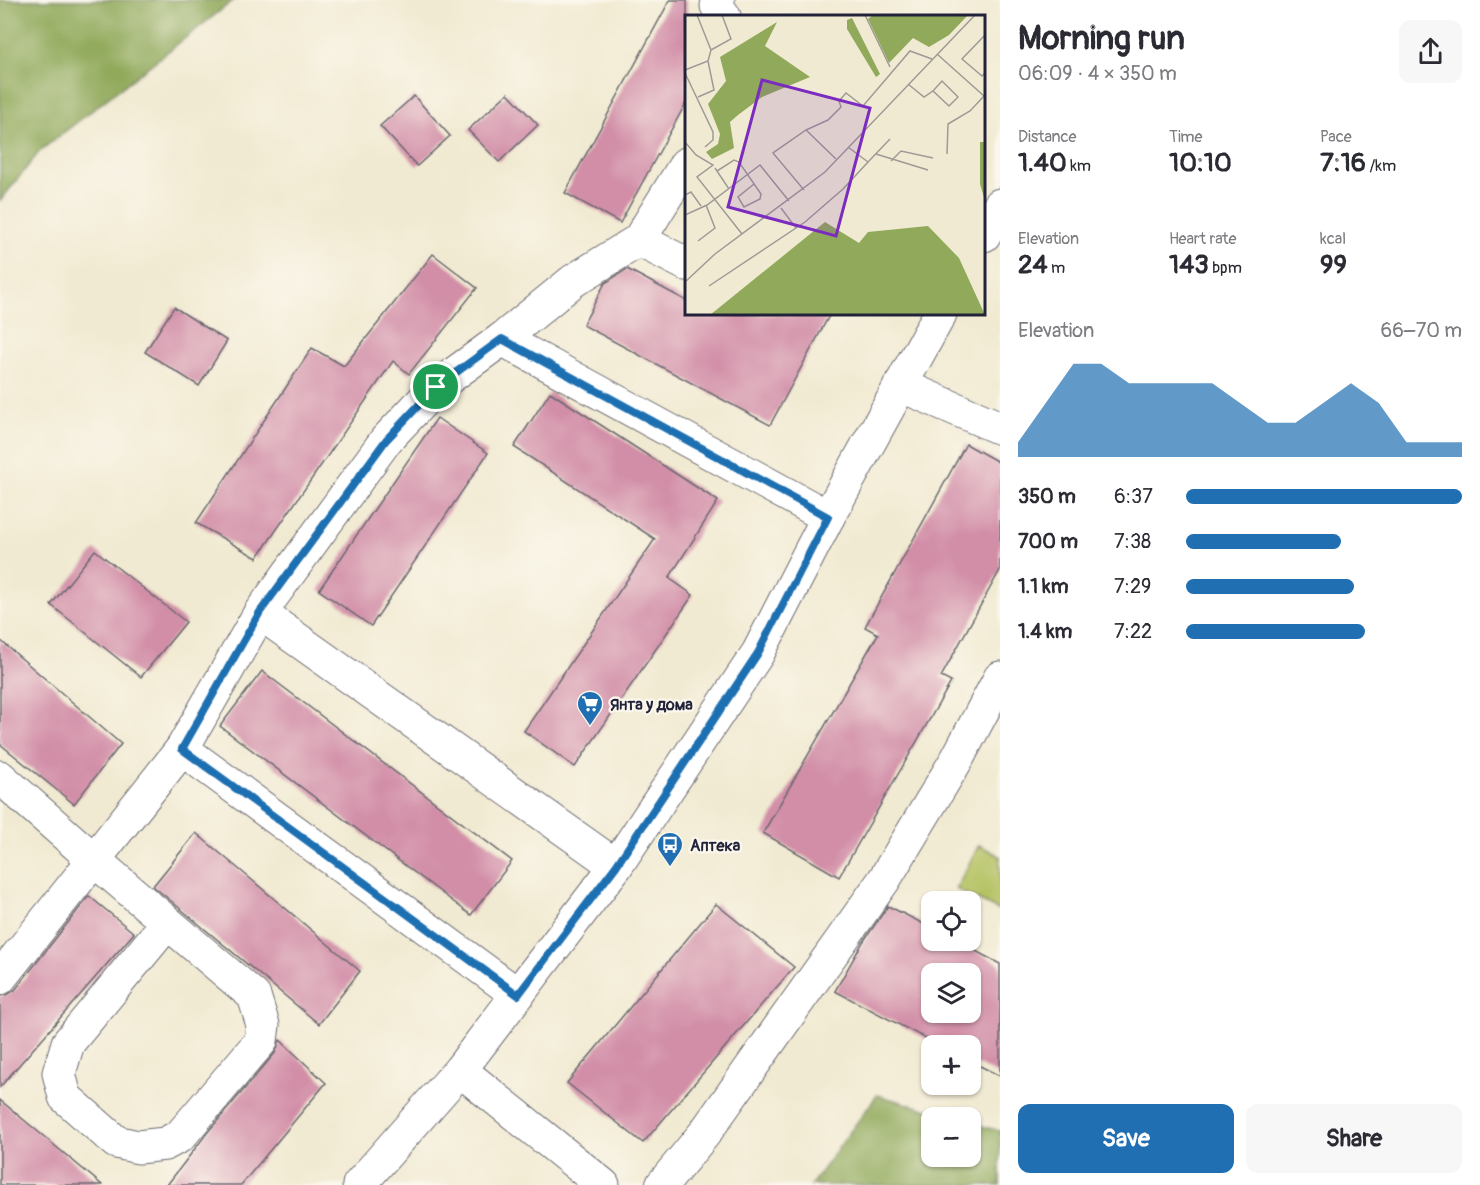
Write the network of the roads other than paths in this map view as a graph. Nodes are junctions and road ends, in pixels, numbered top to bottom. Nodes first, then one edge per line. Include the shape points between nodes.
1 (718, 0) edge
2 (723, 15) edge
3 (685, 167) edge
4 (1000, 205) edge
5 (985, 233) edge
6 (639, 240) junction
7 (685, 263) edge
8 (939, 315) edge
9 (502, 339) junction
10 (900, 386) junction
11 (1000, 428) edge
12 (828, 517) junction
13 (260, 612) junction
14 (1000, 678) edge
15 (182, 749) junction
16 (0, 777) edge
17 (94, 860) junction
18 (616, 866) junction
19 (167, 923) junction
20 (0, 978) edge
21 (518, 995) junction
22 (460, 1070) junction
23 (359, 1185) edge
24 (603, 1185) edge
25 (662, 1185) edge

1 - 2 street
3 - 6 street
4 - 5 street
6 - 7 street
6 - 9 street via 573,280
8 - 10 street
9 - 12 street
9 - 13 street via 436,387 386,440
10 - 11 street
10 - 12 street
12 - 18 street via 758,653
13 - 15 street
13 - 18 street
14 - 25 street via 885,880 704,1134
15 - 17 street
15 - 21 street
16 - 17 street
17 - 19 street
17 - 20 street
18 - 21 street
19 - 19 street via 254,996 262,1025 261,1041 180,1136 165,1144 138,1147 116,1142 64,1097 59,1073 68,1043
21 - 22 street
22 - 23 street
22 - 24 street

